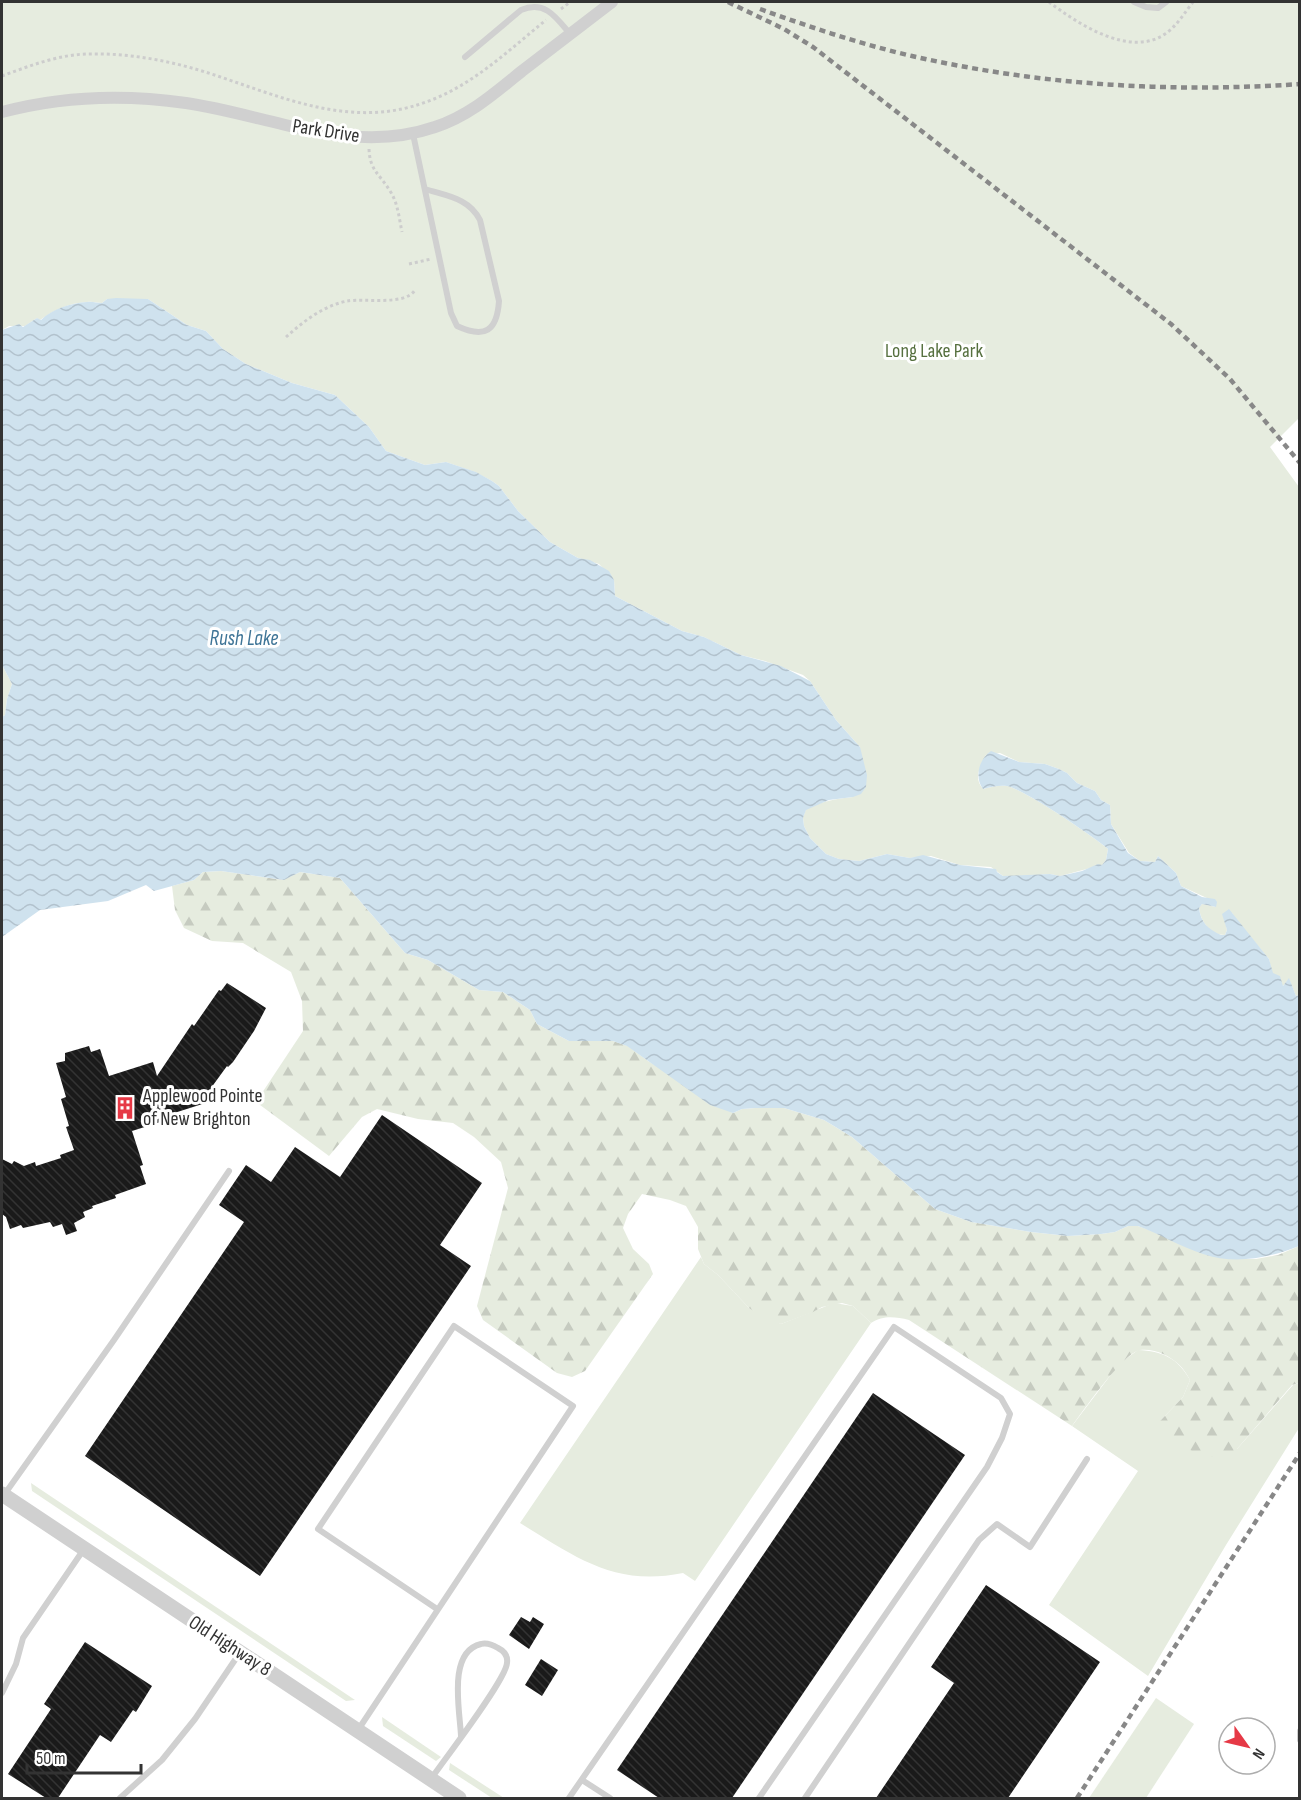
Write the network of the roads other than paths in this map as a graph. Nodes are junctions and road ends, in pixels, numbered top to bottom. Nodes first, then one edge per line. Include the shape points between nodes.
1 (612, 2) edge
2 (1134, 2) edge
3 (1166, 2) edge
4 (570, 34) junction
5 (465, 57) dead end
6 (2, 112) edge
7 (413, 134) junction
8 (425, 189) junction
9 (229, 1171) dead end
10 (1087, 1459) dead end
11 (3, 1497) edge
12 (84, 1549) junction
13 (437, 1609) junction
14 (240, 1653) junction
15 (2, 1693) edge
16 (358, 1730) junction
17 (1299, 1731) edge
18 (461, 1736) junction
19 (1299, 1740) edge
20 (430, 1779) junction
21 (582, 1779) junction
22 (120, 1798) edge
23 (459, 1798) edge
24 (569, 1798) edge
25 (610, 1798) edge
26 (759, 1798) edge
27 (806, 1798) edge

1 - 4 street, Park Drive
2 - 3 lane via 1158,8
4 - 5 lane via 548,9 531,4
4 - 7 street, Park Drive via 473,109
6 - 7 street, Park Drive via 55,101 120,98 186,103 326,134 368,138
7 - 8 lane
8 - 8 lane via 451,313 457,326 483,333 494,323 499,301 480,220 465,201
9 - 11 lane
10 - 27 lane via 1030,1547 997,1524 979,1540
11 - 12 street, Old Highway 8
12 - 14 street, Old Highway 8
12 - 15 lane via 23,1638
13 - 13 lane via 573,1406 454,1326 318,1529
13 - 16 lane
14 - 16 street, Old Highway 8
14 - 22 lane via 162,1760
16 - 20 street, Old Highway 8
17 - 19 lane
18 - 18 lane via 507,1665 503,1652 489,1644 480,1644 462,1659 457,1676
18 - 20 lane
20 - 23 street, Old Highway 8
21 - 24 lane
21 - 25 lane
21 - 26 lane via 894,1327 1001,1398 1010,1414 987,1467

